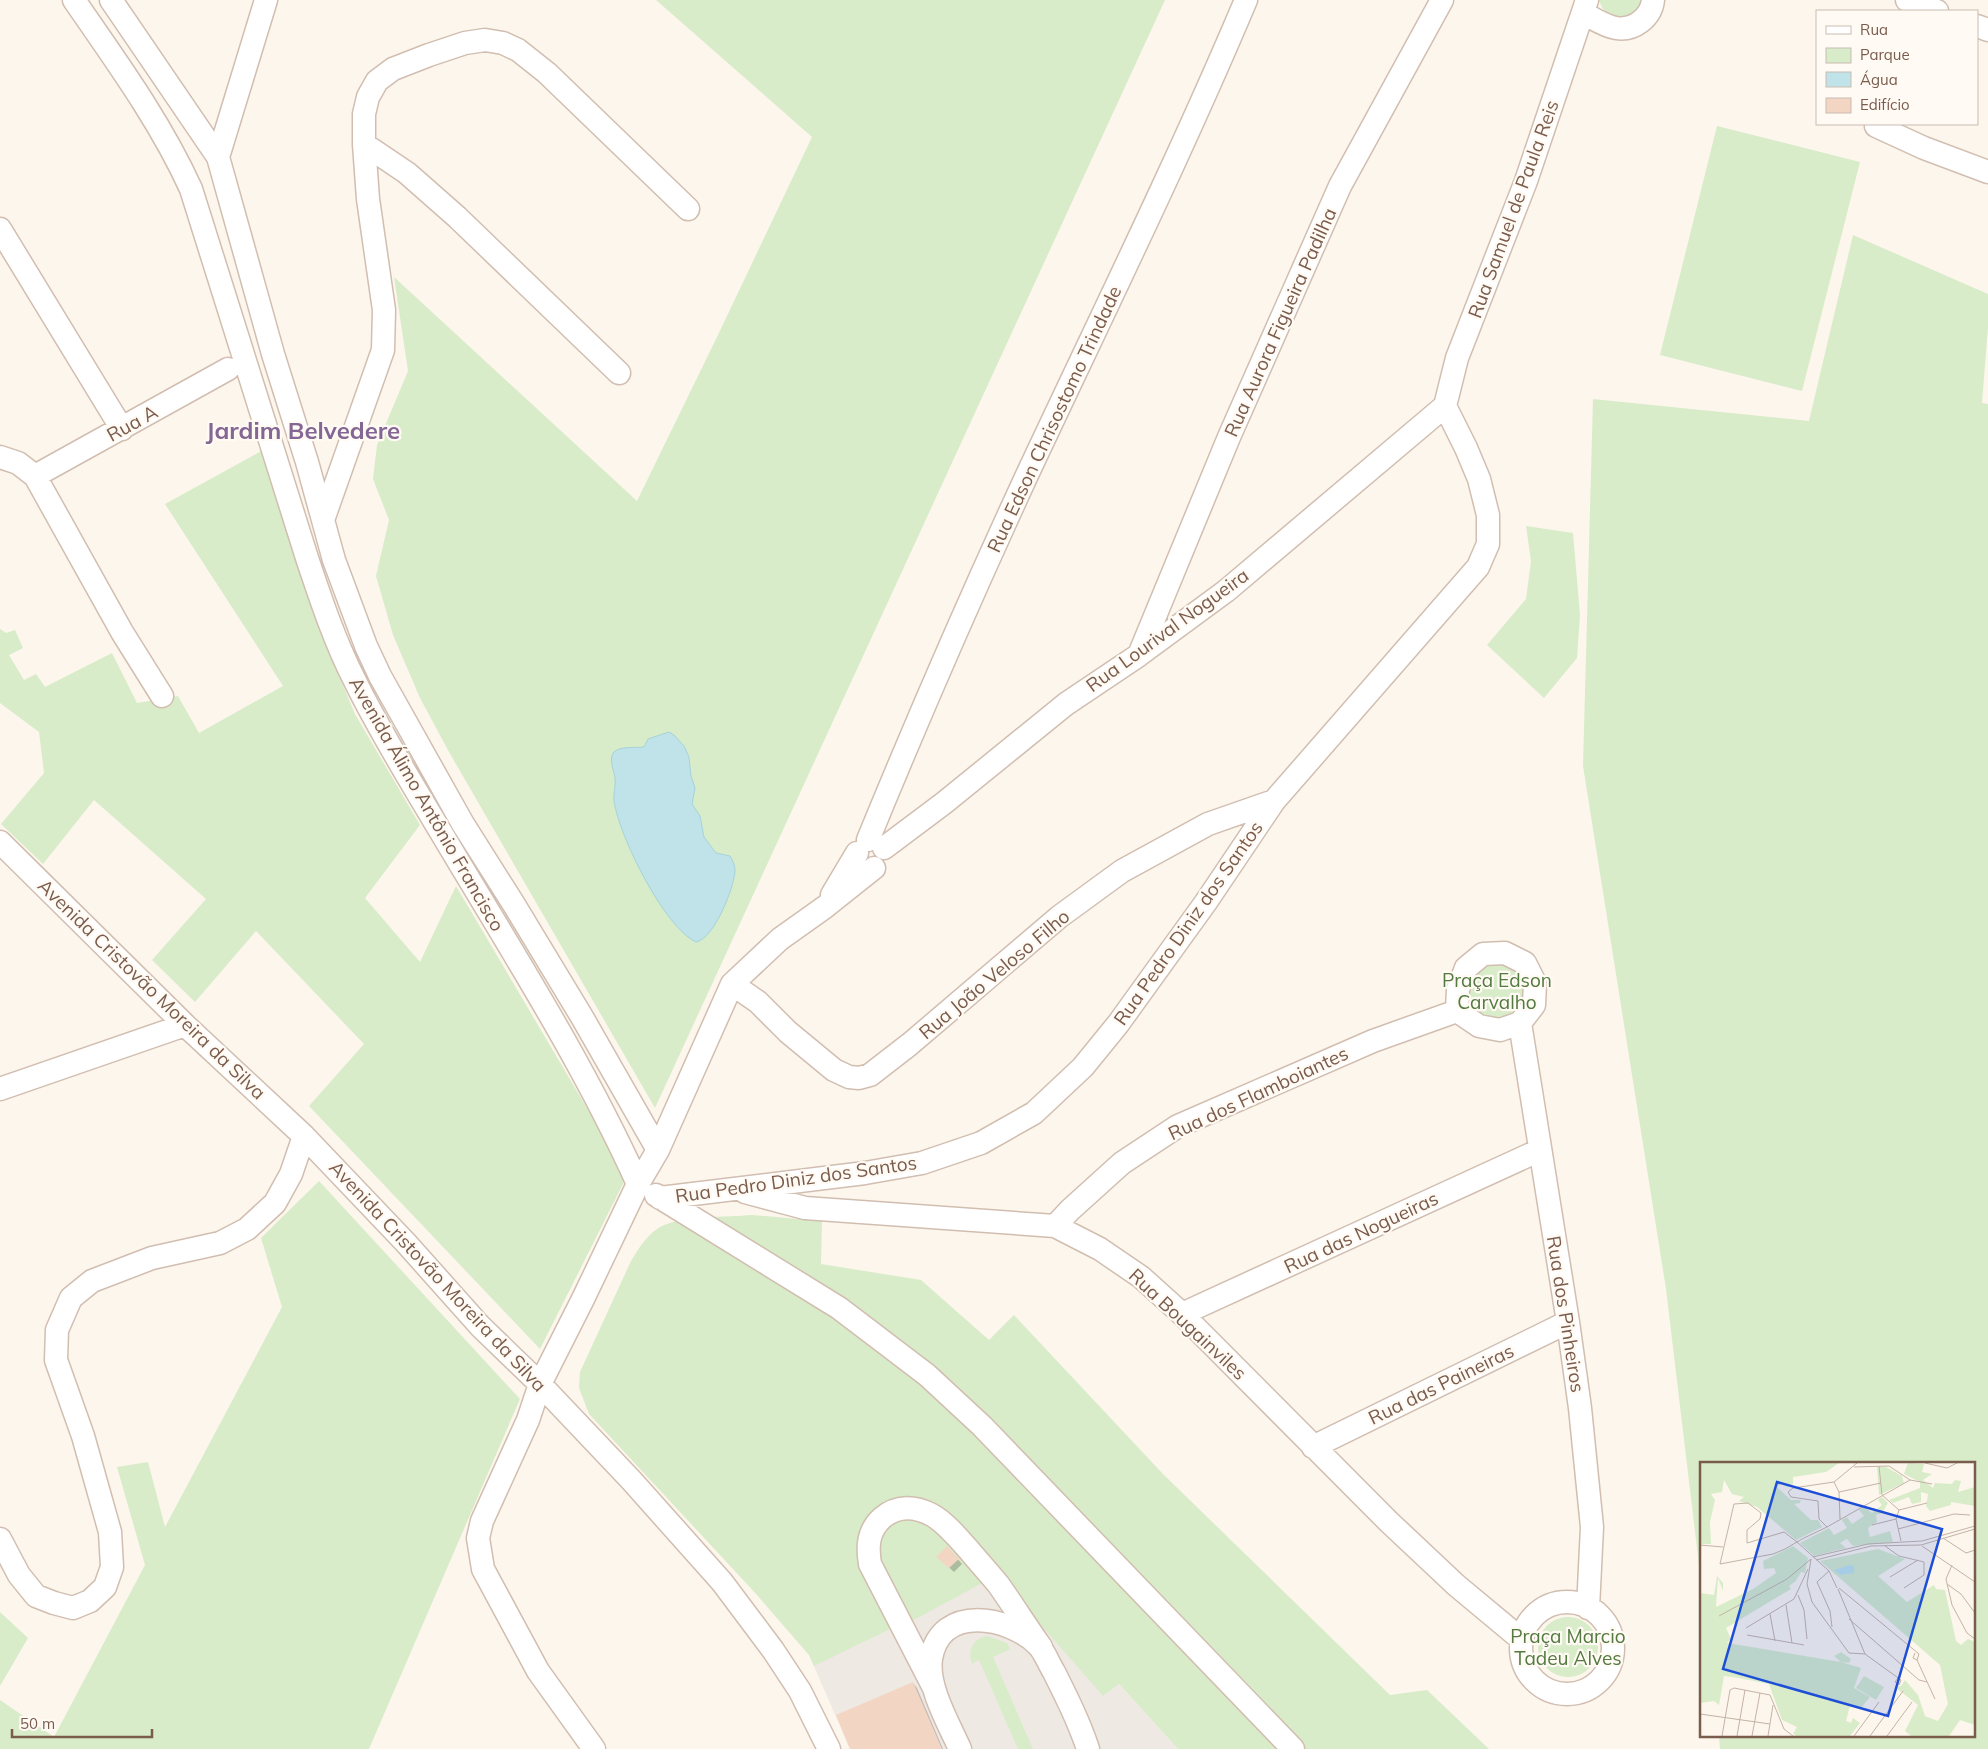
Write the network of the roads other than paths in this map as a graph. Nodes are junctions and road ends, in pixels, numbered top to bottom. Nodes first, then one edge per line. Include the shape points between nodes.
1 (74, 0) edge
2 (111, 0) edge
3 (266, 0) edge
4 (1246, 0) edge
5 (1442, 0) edge
6 (1653, 0) edge
7 (1907, 0) edge
8 (1585, 7) edge
9 (1934, 10) edge
10 (1876, 126) dead end
11 (364, 144) junction
12 (217, 160) junction
13 (180, 165) junction
14 (1988, 172) edge
15 (191, 189) junction
16 (688, 209) dead end
17 (0, 229) edge
18 (228, 369) dead end
19 (619, 373) dead end
20 (1445, 406) junction
21 (122, 429) junction
22 (0, 456) edge
23 (35, 476) junction
24 (323, 520) junction
25 (1139, 655) junction
26 (162, 696) dead end
27 (1274, 801) junction
28 (0, 842) edge
29 (870, 847) junction
30 (824, 907) junction
31 (732, 984) junction
32 (1457, 1011) junction
33 (1520, 1023) junction
34 (186, 1025) junction
35 (0, 1090) edge
36 (304, 1136) junction
37 (658, 1150) junction
38 (1540, 1150) junction
39 (638, 1184) junction
40 (734, 1189) junction
41 (660, 1198) junction
42 (1055, 1226) junction
43 (1182, 1314) junction
44 (1568, 1322) junction
45 (540, 1384) junction
46 (1313, 1447) junction
47 (0, 1539) edge
48 (1588, 1608) junction
49 (1522, 1640) junction
50 (1041, 1648) junction
51 (934, 1688) junction
52 (1078, 1720) junction
53 (594, 1749) edge
54 (829, 1749) edge
55 (960, 1749) edge
56 (1088, 1749) edge
57 (1104, 1749) edge
58 (1293, 1749) edge

1 - 13 street, Avenida Álimo Antônio Francisco via 138,94
2 - 12 street, Avenida Álimo Antônio Francisco
3 - 12 street
4 - 29 street, Rua Edson Chrisostomo Trindade via 1204,98 962,618 921,712
5 - 25 street, Rua Aurora Figueira Padilha via 1340,186 1229,437
6 - 8 street, Rua Samuel de Paula Reis via 1642,21 1624,28 1607,25
7 - 9 street
8 - 20 street, Rua Samuel de Paula Reis via 1526,181 1457,358
10 - 14 street
11 - 16 street via 364,114 368,97 378,82 393,69 465,43 485,40 503,43 518,50 547,73
11 - 19 street via 407,173 457,217
11 - 24 street via 385,334 383,350
12 - 13 street via 192,153
12 - 15 street via 207,186
12 - 24 street, Avenida Álimo Antônio Francisco
13 - 15 street, Avenida Álimo Antônio Francisco
15 - 39 street, Avenida Álimo Antônio Francisco via 307,558 354,680 408,779 613,1128
17 - 21 street
18 - 21 street, Rua A
20 - 25 street, Rua Lourival Nogueira via 1226,591
20 - 27 street, Rua Pedro Diniz dos Santos via 1479,479 1488,515 1488,544 1478,567
21 - 23 street, Rua A
22 - 23 street via 18,463
23 - 26 street via 122,632
24 - 37 street, Avenida Álimo Antônio Francisco via 366,646 380,676 458,816 578,1009
25 - 29 street, Rua Lourival Nogueira via 1066,704 944,803
27 - 31 street, Rua João Veloso Filho via 1208,824 1122,871 1059,917 870,1075 849,1077 834,1070 758,1002
27 - 40 street, Rua Pedro Diniz dos Santos via 1118,1024 1083,1067 1034,1113 981,1143 922,1163
28 - 34 street, Avenida Cristovão Moreira da Silva
29 - 30 street
29 - 30 street via 886,855 883,862
30 - 31 street via 780,938
31 - 37 street
32 - 33 street via 1479,1026 1500,1030
32 - 33 street via 1458,989 1466,968 1483,954 1505,953 1525,963 1535,983 1534,1005
32 - 42 street, Rua dos Flamboiantes via 1373,1041 1178,1126 1122,1163
33 - 38 street, Rua dos Pinheiros
34 - 35 street
34 - 36 street, Avenida Cristovão Moreira da Silva
36 - 45 street, Avenida Cristovão Moreira da Silva via 406,1242 480,1326
36 - 47 street via 291,1174 275,1203 247,1229 220,1243 152,1258 92,1281 71,1298 57,1330 56,1360 83,1436 110,1532 112,1567 105,1587 90,1601 73,1608 36,1596 19,1575
37 - 39 street
38 - 43 street, Rua das Nogueiras
38 - 44 street, Rua dos Pinheiros
39 - 41 street
39 - 45 street
40 - 41 street, Rua Pedro Diniz dos Santos
40 - 42 street, Rua Bougainviles via 805,1208
41 - 58 street via 839,1308 927,1375 982,1426
42 - 43 street, Rua Bougainviles via 1100,1249 1141,1277
43 - 46 street, Rua Bougainviles
44 - 46 street, Rua das Paineiras
44 - 48 street, Rua dos Pinheiros via 1592,1527
45 - 53 street via 528,1420 482,1521 478,1538 480,1552 483,1569 538,1671
45 - 54 street, Avenida Cristovão Moreira da Silva via 722,1582 800,1691
46 - 49 street, Rua Bougainviles via 1456,1585
48 - 49 street via 1568,1602 1547,1607 1531,1620
48 - 49 street via 1605,1623 1612,1644 1610,1666 1597,1684 1587,1690 1554,1692 1535,1681 1524,1662
50 - 51 street via 1017,1630 996,1622 977,1619 959,1624 944,1633 934,1649 931,1659
50 - 51 street via 997,1584 946,1525 915,1509 900,1509 879,1521 870,1536 870,1564
50 - 52 street
51 - 55 street
52 - 56 street
52 - 57 street

